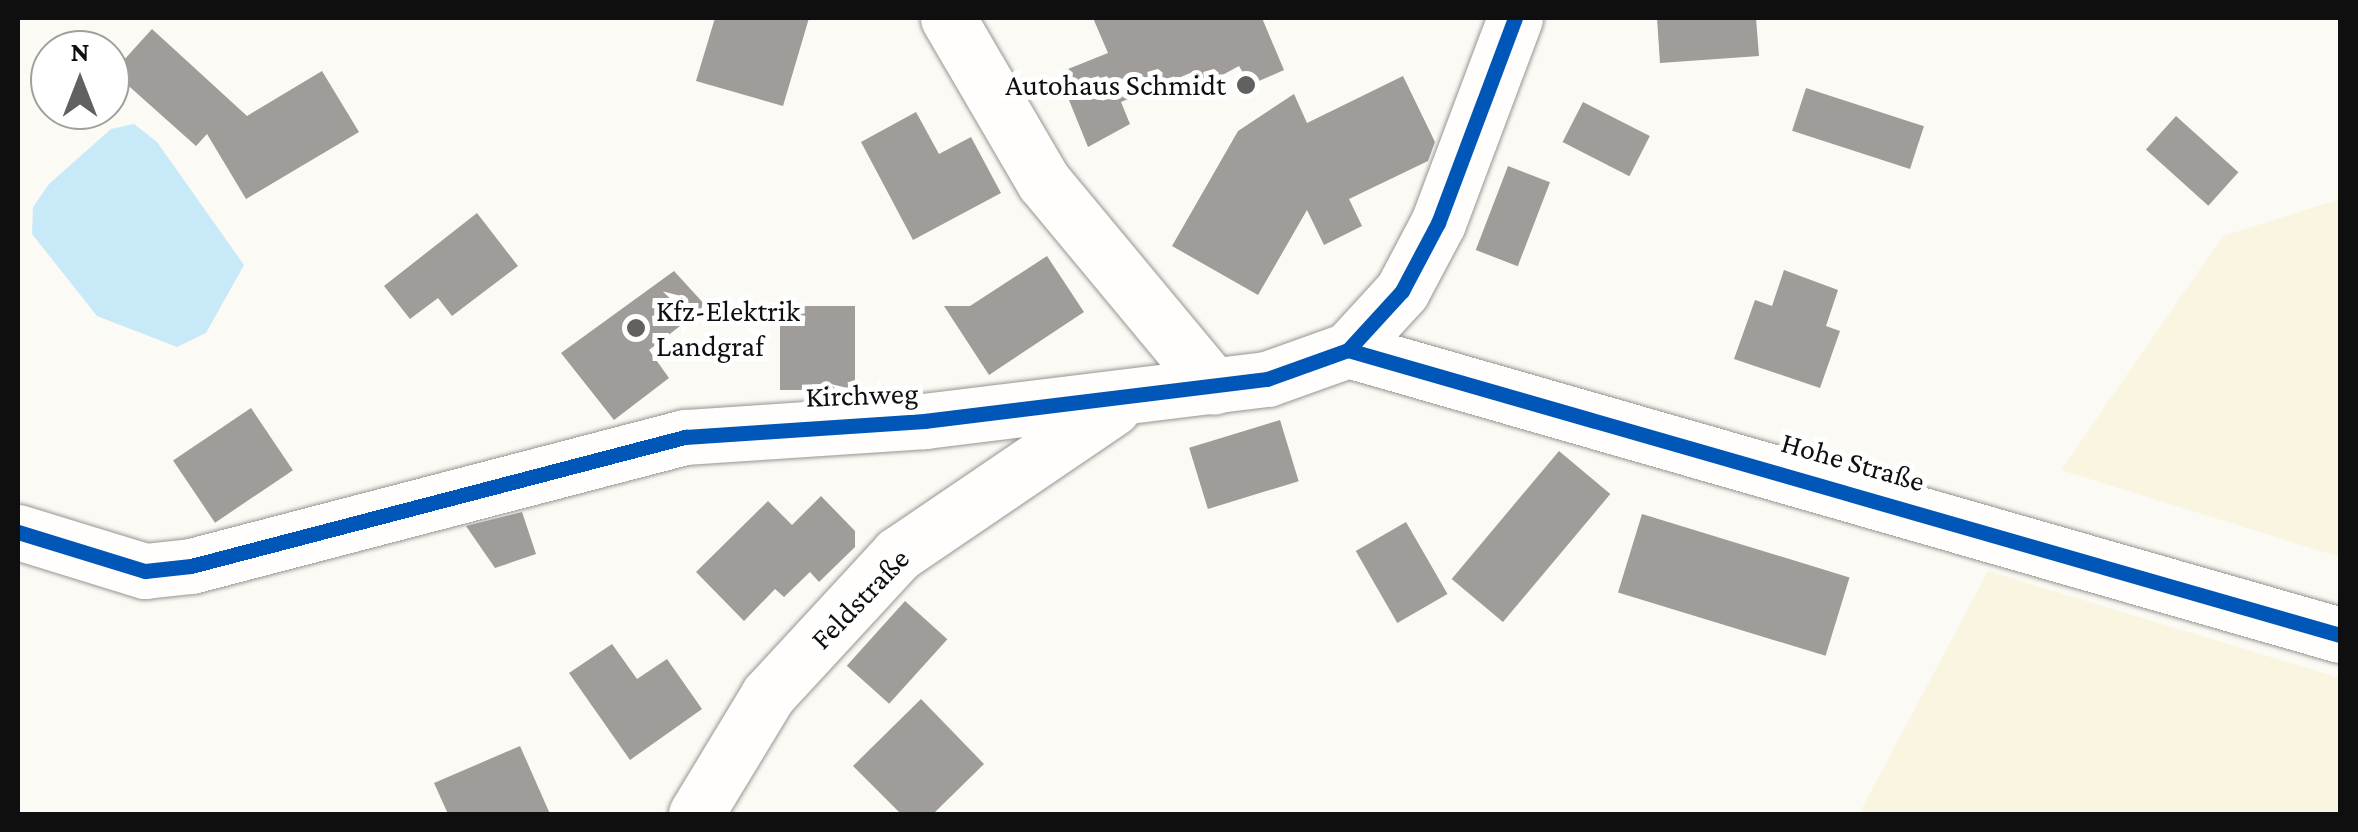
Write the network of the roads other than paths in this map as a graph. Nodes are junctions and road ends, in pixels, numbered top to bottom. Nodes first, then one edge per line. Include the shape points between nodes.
1 (948, 18) edge
2 (1515, 18) edge
3 (1348, 350) junction
4 (1214, 387) junction
5 (1126, 400) junction
6 (18, 532) edge
7 (2340, 634) edge
8 (696, 814) edge

1 - 4 street via 1044,182
2 - 3 street via 1438,223 1402,291
3 - 4 street, Kirchweg
3 - 7 street, Hohe Straße
4 - 5 street, Kirchweg
5 - 6 street, Kirchweg via 685,437 191,566 145,570
5 - 8 street, Feldstraße via 898,554 768,695

